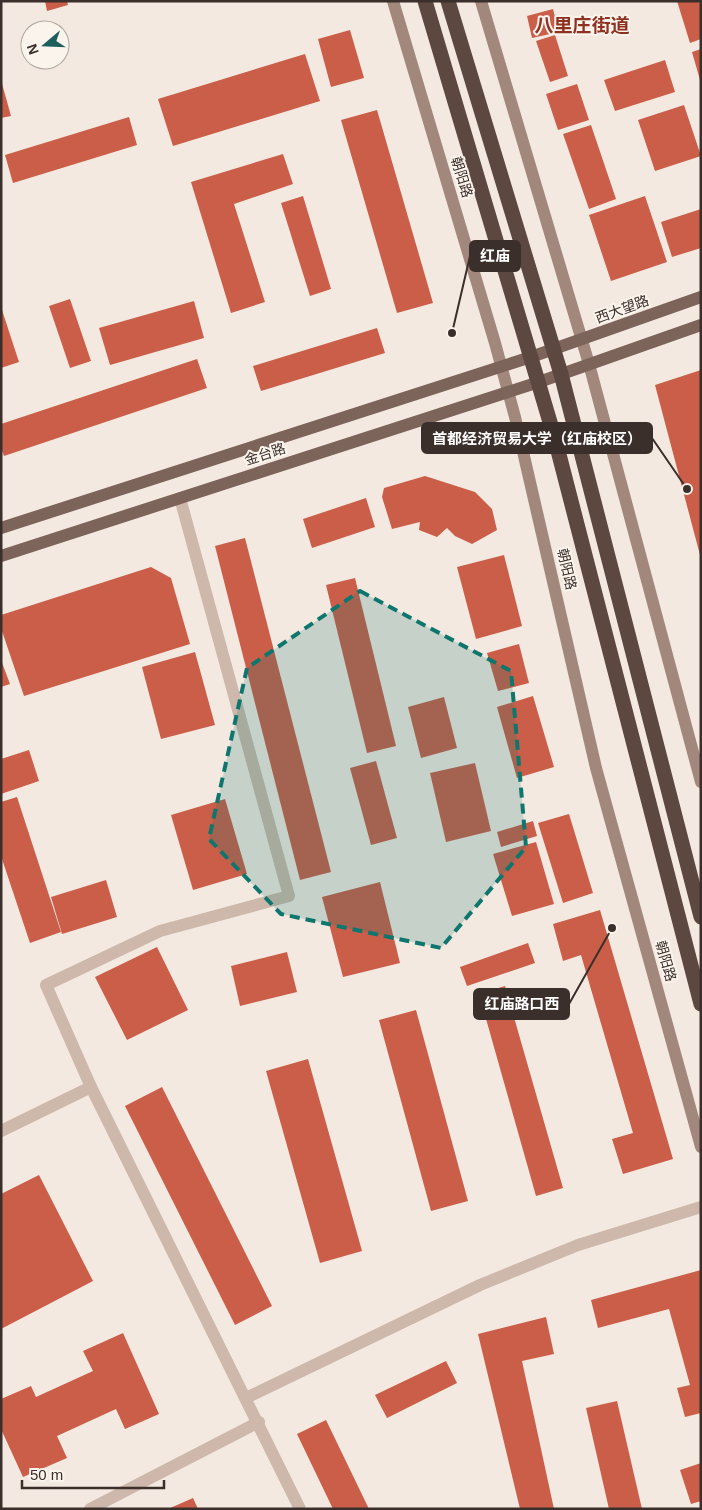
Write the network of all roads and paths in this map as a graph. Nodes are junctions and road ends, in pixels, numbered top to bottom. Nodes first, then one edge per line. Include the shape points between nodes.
1 (392, 1) edge
2 (425, 1) edge
3 (448, 1) edge
4 (481, 1) edge
5 (701, 297) edge
6 (701, 326) edge
7 (582, 340) junction
8 (554, 349) junction
9 (530, 357) junction
10 (589, 364) junction
11 (501, 367) junction
12 (561, 374) junction
13 (539, 382) junction
14 (507, 391) junction
15 (180, 498) junction
16 (1, 528) edge
17 (1, 556) edge
18 (701, 782) edge
19 (701, 917) edge
20 (701, 1004) edge
21 (91, 1087) junction
22 (1, 1131) edge
23 (701, 1147) edge
24 (701, 1208) edge
25 (246, 1398) junction
26 (258, 1422) junction
27 (90, 1509) edge
28 (300, 1509) edge

1 - 11 street, 朝阳路
2 - 9 highway, 朝阳路
3 - 8 highway
4 - 7 street
5 - 7 main road, 西大望路
6 - 10 main road
7 - 8 main road, 西大望路
7 - 10 street
8 - 9 main road, 西大望路
8 - 12 highway
9 - 11 main road, 金台路
9 - 13 highway, 朝阳路
10 - 12 main road
10 - 18 street
11 - 14 street, 朝阳路
11 - 16 main road, 金台路
12 - 13 main road, 金台路
12 - 19 highway
13 - 14 main road, 金台路
13 - 20 highway, 朝阳路
14 - 15 main road, 金台路
14 - 23 street, 朝阳路 via 518,426 596,768
15 - 17 main road, 金台路
15 - 21 street via 289,896 160,931 46,984
21 - 22 street
21 - 25 street
24 - 25 street via 578,1245 480,1285
25 - 26 street
26 - 27 street
26 - 28 street

